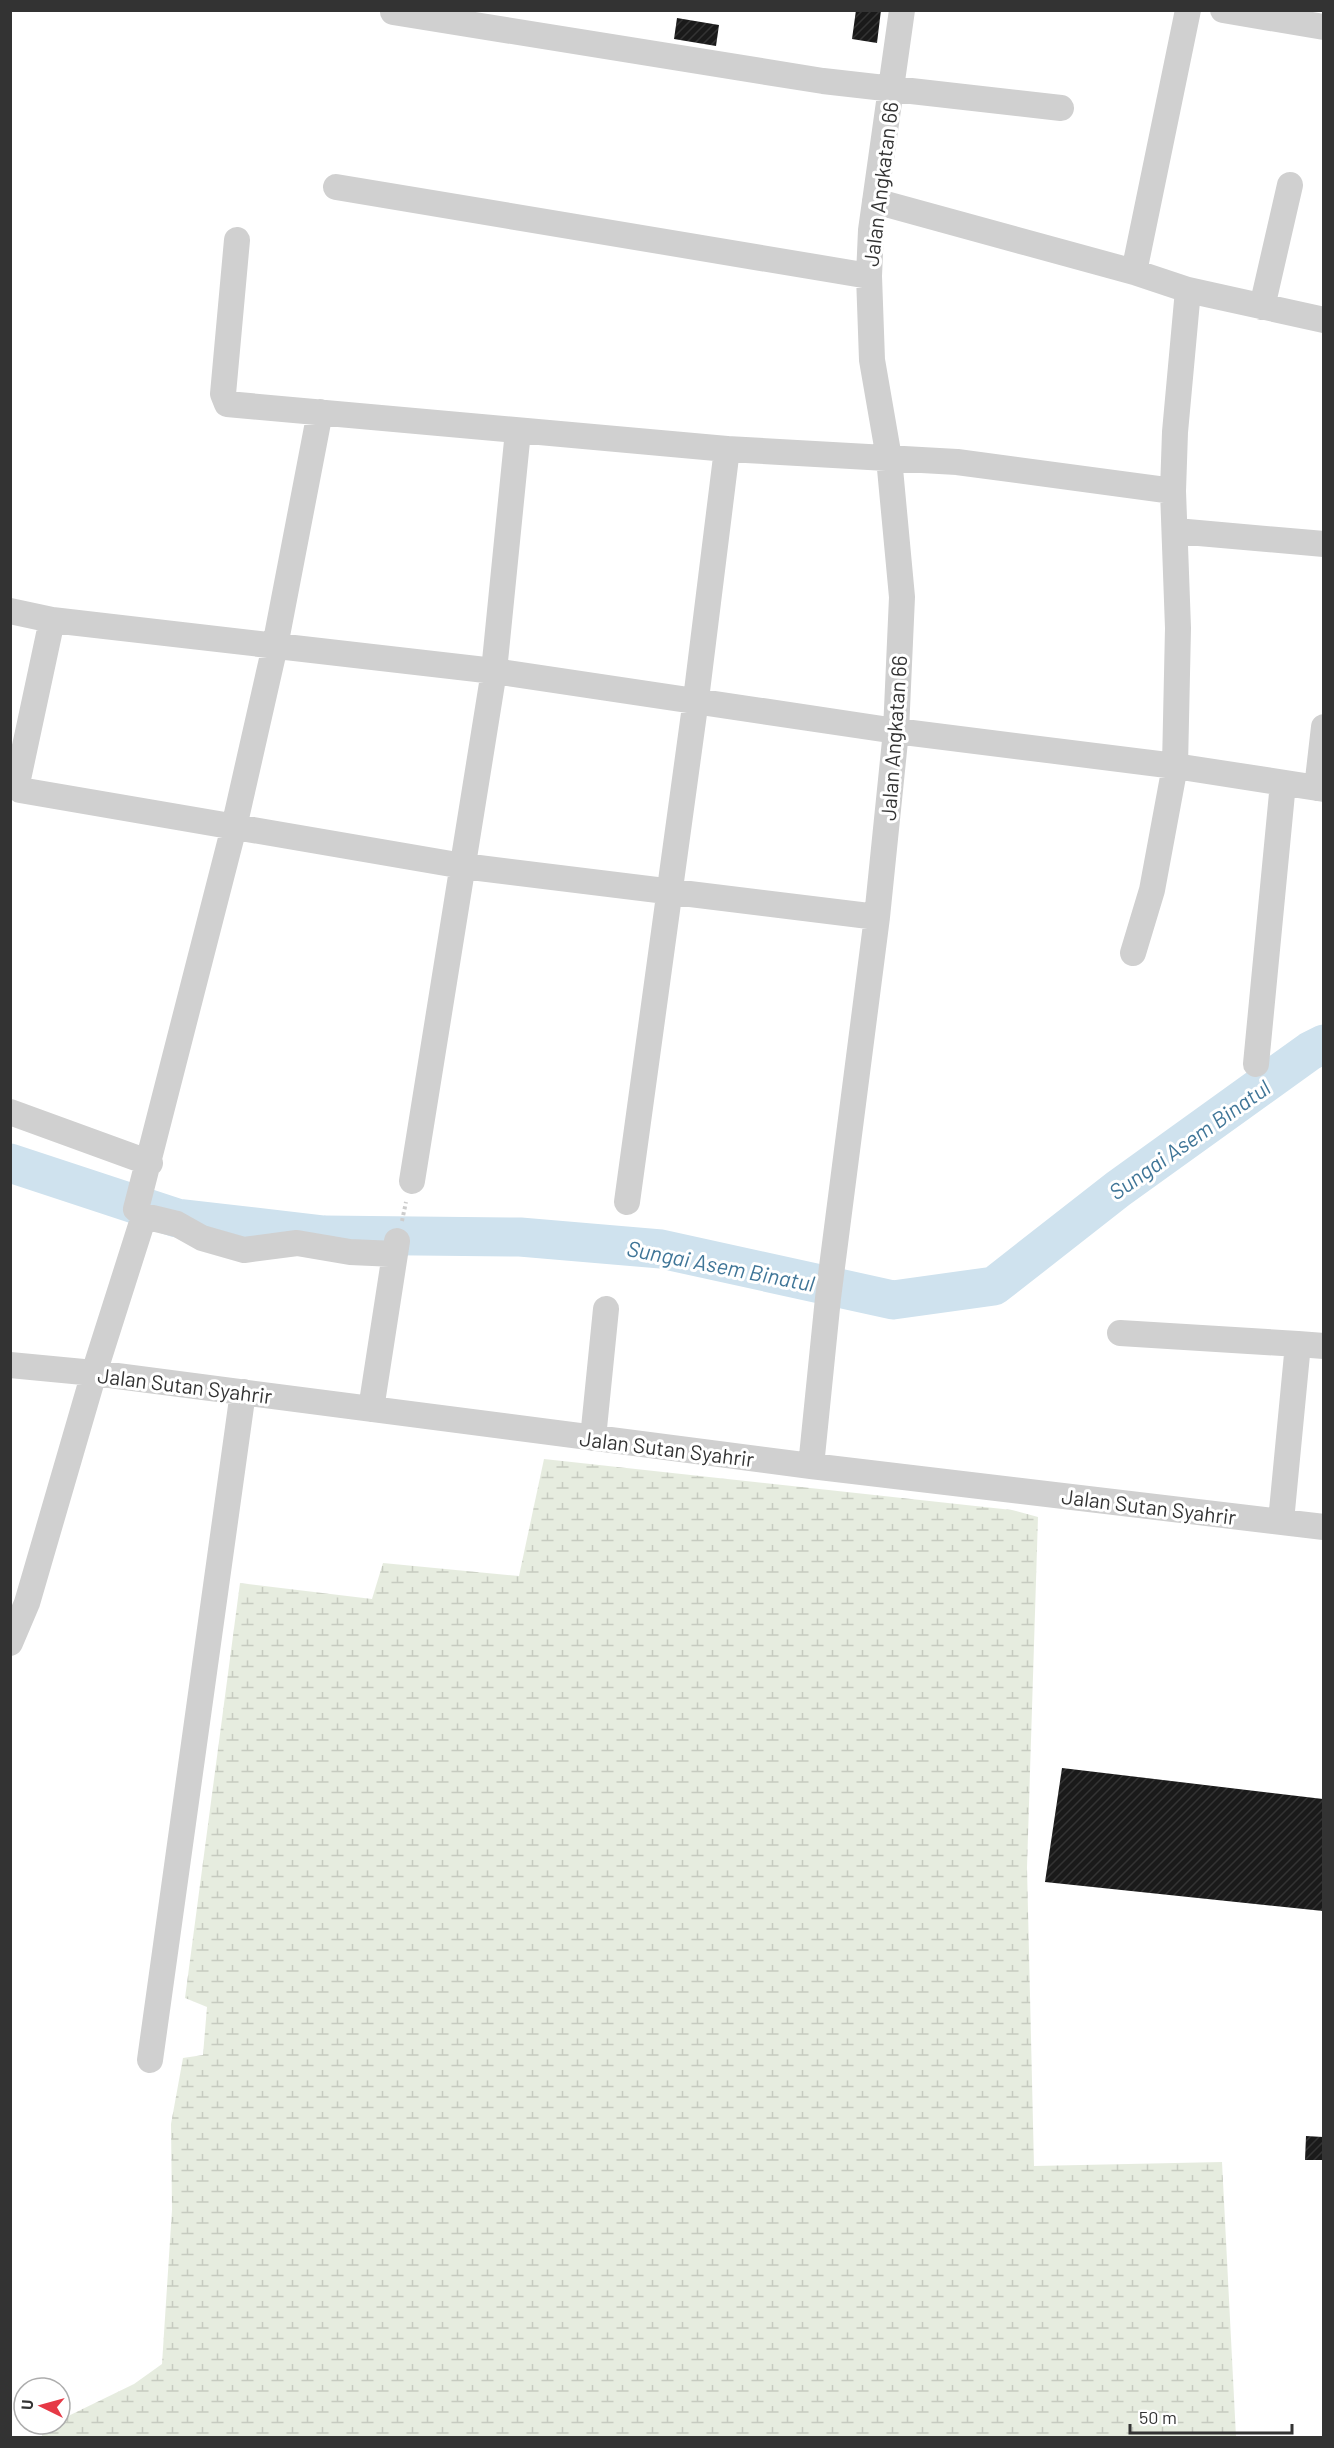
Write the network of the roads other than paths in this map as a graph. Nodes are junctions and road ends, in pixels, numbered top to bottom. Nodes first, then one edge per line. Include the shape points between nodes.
1 (902, 10) edge
2 (1188, 10) edge
3 (1223, 10) edge
4 (393, 12) dead end
5 (1323, 27) edge
6 (892, 90) junction
7 (1061, 108) dead end
8 (1290, 185) dead end
9 (336, 187) dead end
10 (875, 201) junction
11 (237, 240) dead end
12 (1134, 272) junction
13 (869, 276) junction
14 (1188, 291) junction
15 (1262, 307) junction
16 (1323, 320) edge
17 (320, 412) junction
18 (518, 431) junction
19 (727, 449) junction
20 (889, 458) junction
21 (1173, 492) junction
22 (1176, 531) junction
23 (1323, 544) edge
24 (10, 611) edge
25 (52, 620) junction
26 (275, 646) junction
27 (494, 671) junction
28 (696, 699) junction
29 (1323, 727) edge
30 (896, 731) junction
31 (1175, 766) junction
32 (1283, 783) junction
33 (1320, 788) edge
34 (234, 827) junction
35 (463, 866) junction
36 (670, 890) junction
37 (877, 917) junction
38 (1133, 953) dead end
39 (1257, 1064) dead end
40 (10, 1112) edge
41 (149, 1165) junction
42 (411, 1181) road end
43 (627, 1202) dead end
44 (140, 1212) junction
45 (606, 1309) dead end
46 (1120, 1333) dead end
47 (1298, 1344) junction
48 (1323, 1346) edge
49 (10, 1365) edge
50 (94, 1373) junction
51 (243, 1392) junction
52 (371, 1409) junction
53 (592, 1438) junction
54 (811, 1466) junction
55 (1281, 1521) junction
56 (1323, 1527) edge
57 (10, 1643) edge
58 (150, 2060) dead end

1 - 6 street, Jalan Angkatan 66
2 - 12 street
3 - 5 street
4 - 6 street
6 - 7 street
6 - 10 street, Jalan Angkatan 66
8 - 15 street
9 - 13 street
10 - 12 street
10 - 13 street, Jalan Angkatan 66
11 - 17 street via 225,402
12 - 14 street
13 - 20 street, Jalan Angkatan 66 via 873,360
14 - 15 street
14 - 21 street
15 - 16 street
17 - 18 street
17 - 26 street
18 - 19 street
18 - 27 street
19 - 20 street
19 - 28 street
20 - 21 street via 957,462
20 - 30 street, Jalan Angkatan 66 via 902,597
21 - 22 street
22 - 23 street
22 - 31 street
24 - 25 street
25 - 26 street
25 - 34 street via 19,788
26 - 27 street
26 - 34 street
27 - 28 street
27 - 35 street
28 - 30 street
28 - 36 street
29 - 33 street
30 - 31 street
30 - 37 street, Jalan Angkatan 66
31 - 32 street
31 - 38 street via 1152,890
32 - 33 street
32 - 39 street
34 - 35 street
34 - 41 street
35 - 36 street
35 - 42 street
36 - 37 street
36 - 43 street
37 - 54 street, Jalan Angkatan 66 via 834,1242
40 - 41 street
41 - 44 street
44 - 50 street
44 - 52 street via 177,1224 202,1238 244,1250 297,1243 350,1252 396,1247
45 - 53 street
46 - 47 street
47 - 48 street
47 - 55 street
49 - 50 street, Jalan Sutan Syahrir
50 - 51 street, Jalan Sutan Syahrir
50 - 57 street via 27,1603
51 - 52 street, Jalan Sutan Syahrir
51 - 58 street
52 - 53 street, Jalan Sutan Syahrir
53 - 54 street, Jalan Sutan Syahrir
54 - 55 street, Jalan Sutan Syahrir
55 - 56 street, Jalan Sutan Syahrir

